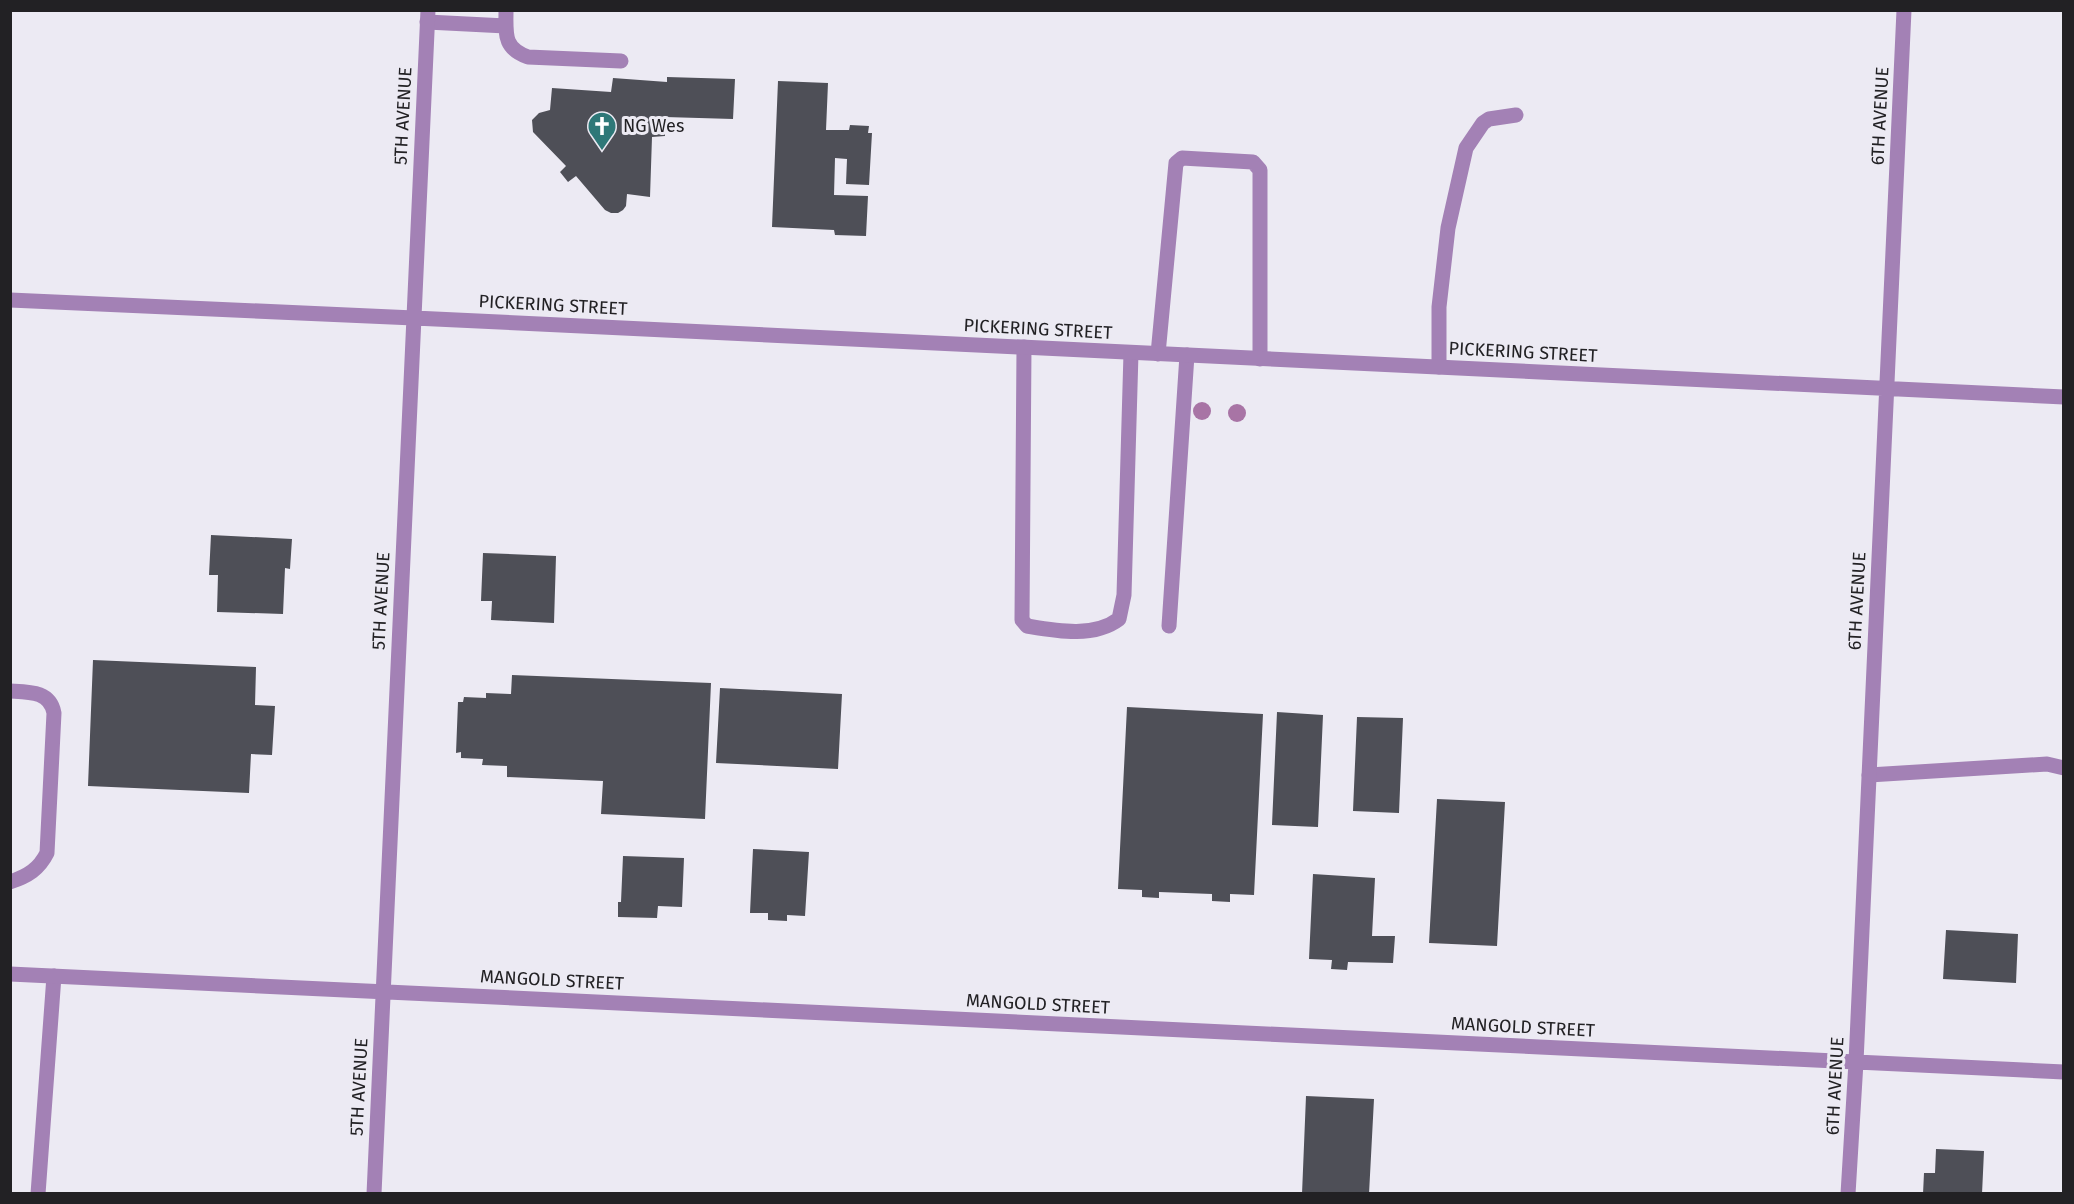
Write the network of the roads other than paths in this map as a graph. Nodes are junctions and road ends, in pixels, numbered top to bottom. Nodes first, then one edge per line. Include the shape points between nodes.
1 (506, 10) edge
2 (1904, 10) edge
3 (428, 16) edge
4 (506, 26) junction
5 (621, 61) dead end
6 (1516, 115) dead end
7 (10, 300) edge
8 (414, 318) junction
9 (1024, 347) junction
10 (1131, 353) junction
11 (1158, 354) junction
12 (1186, 356) junction
13 (1260, 359) junction
14 (1439, 367) junction
15 (1887, 389) junction
16 (2064, 397) edge
17 (1169, 626) dead end
18 (10, 691) edge
19 (2064, 768) edge
20 (1869, 775) junction
21 (11, 882) edge
22 (10, 974) edge
23 (54, 976) junction
24 (382, 991) junction
25 (1856, 1062) junction
26 (2064, 1072) edge
27 (38, 1194) edge
28 (374, 1194) edge
29 (1848, 1194) edge

1 - 4 street
2 - 15 street, 6TH AVENUE
3 - 4 street
3 - 8 street, 5TH AVENUE
4 - 5 street via 510,45 528,57
6 - 14 street via 1489,119 1466,148 1448,228 1439,307
7 - 8 street, PICKERING STREET
8 - 9 street, PICKERING STREET
8 - 24 street, 5TH AVENUE
9 - 10 street, PICKERING STREET
9 - 10 street via 1022,620 1027,626 1049,630 1087,631 1109,626 1119,619 1124,594
10 - 11 street, PICKERING STREET
11 - 12 street, PICKERING STREET
11 - 13 street via 1176,163 1182,158 1253,162 1260,170
12 - 13 street, PICKERING STREET
12 - 17 street
13 - 14 street, PICKERING STREET
14 - 15 street, PICKERING STREET
15 - 16 street, PICKERING STREET
15 - 20 street, 6TH AVENUE
18 - 21 street via 40,694 53,706 54,713 47,853 38,868
19 - 20 street via 2047,764
20 - 25 street, 6TH AVENUE
22 - 23 street, MANGOLD STREET
23 - 24 street, MANGOLD STREET
23 - 27 street
24 - 25 street, MANGOLD STREET
24 - 28 street, 5TH AVENUE
25 - 26 street, MANGOLD STREET
25 - 29 street, 6TH AVENUE

